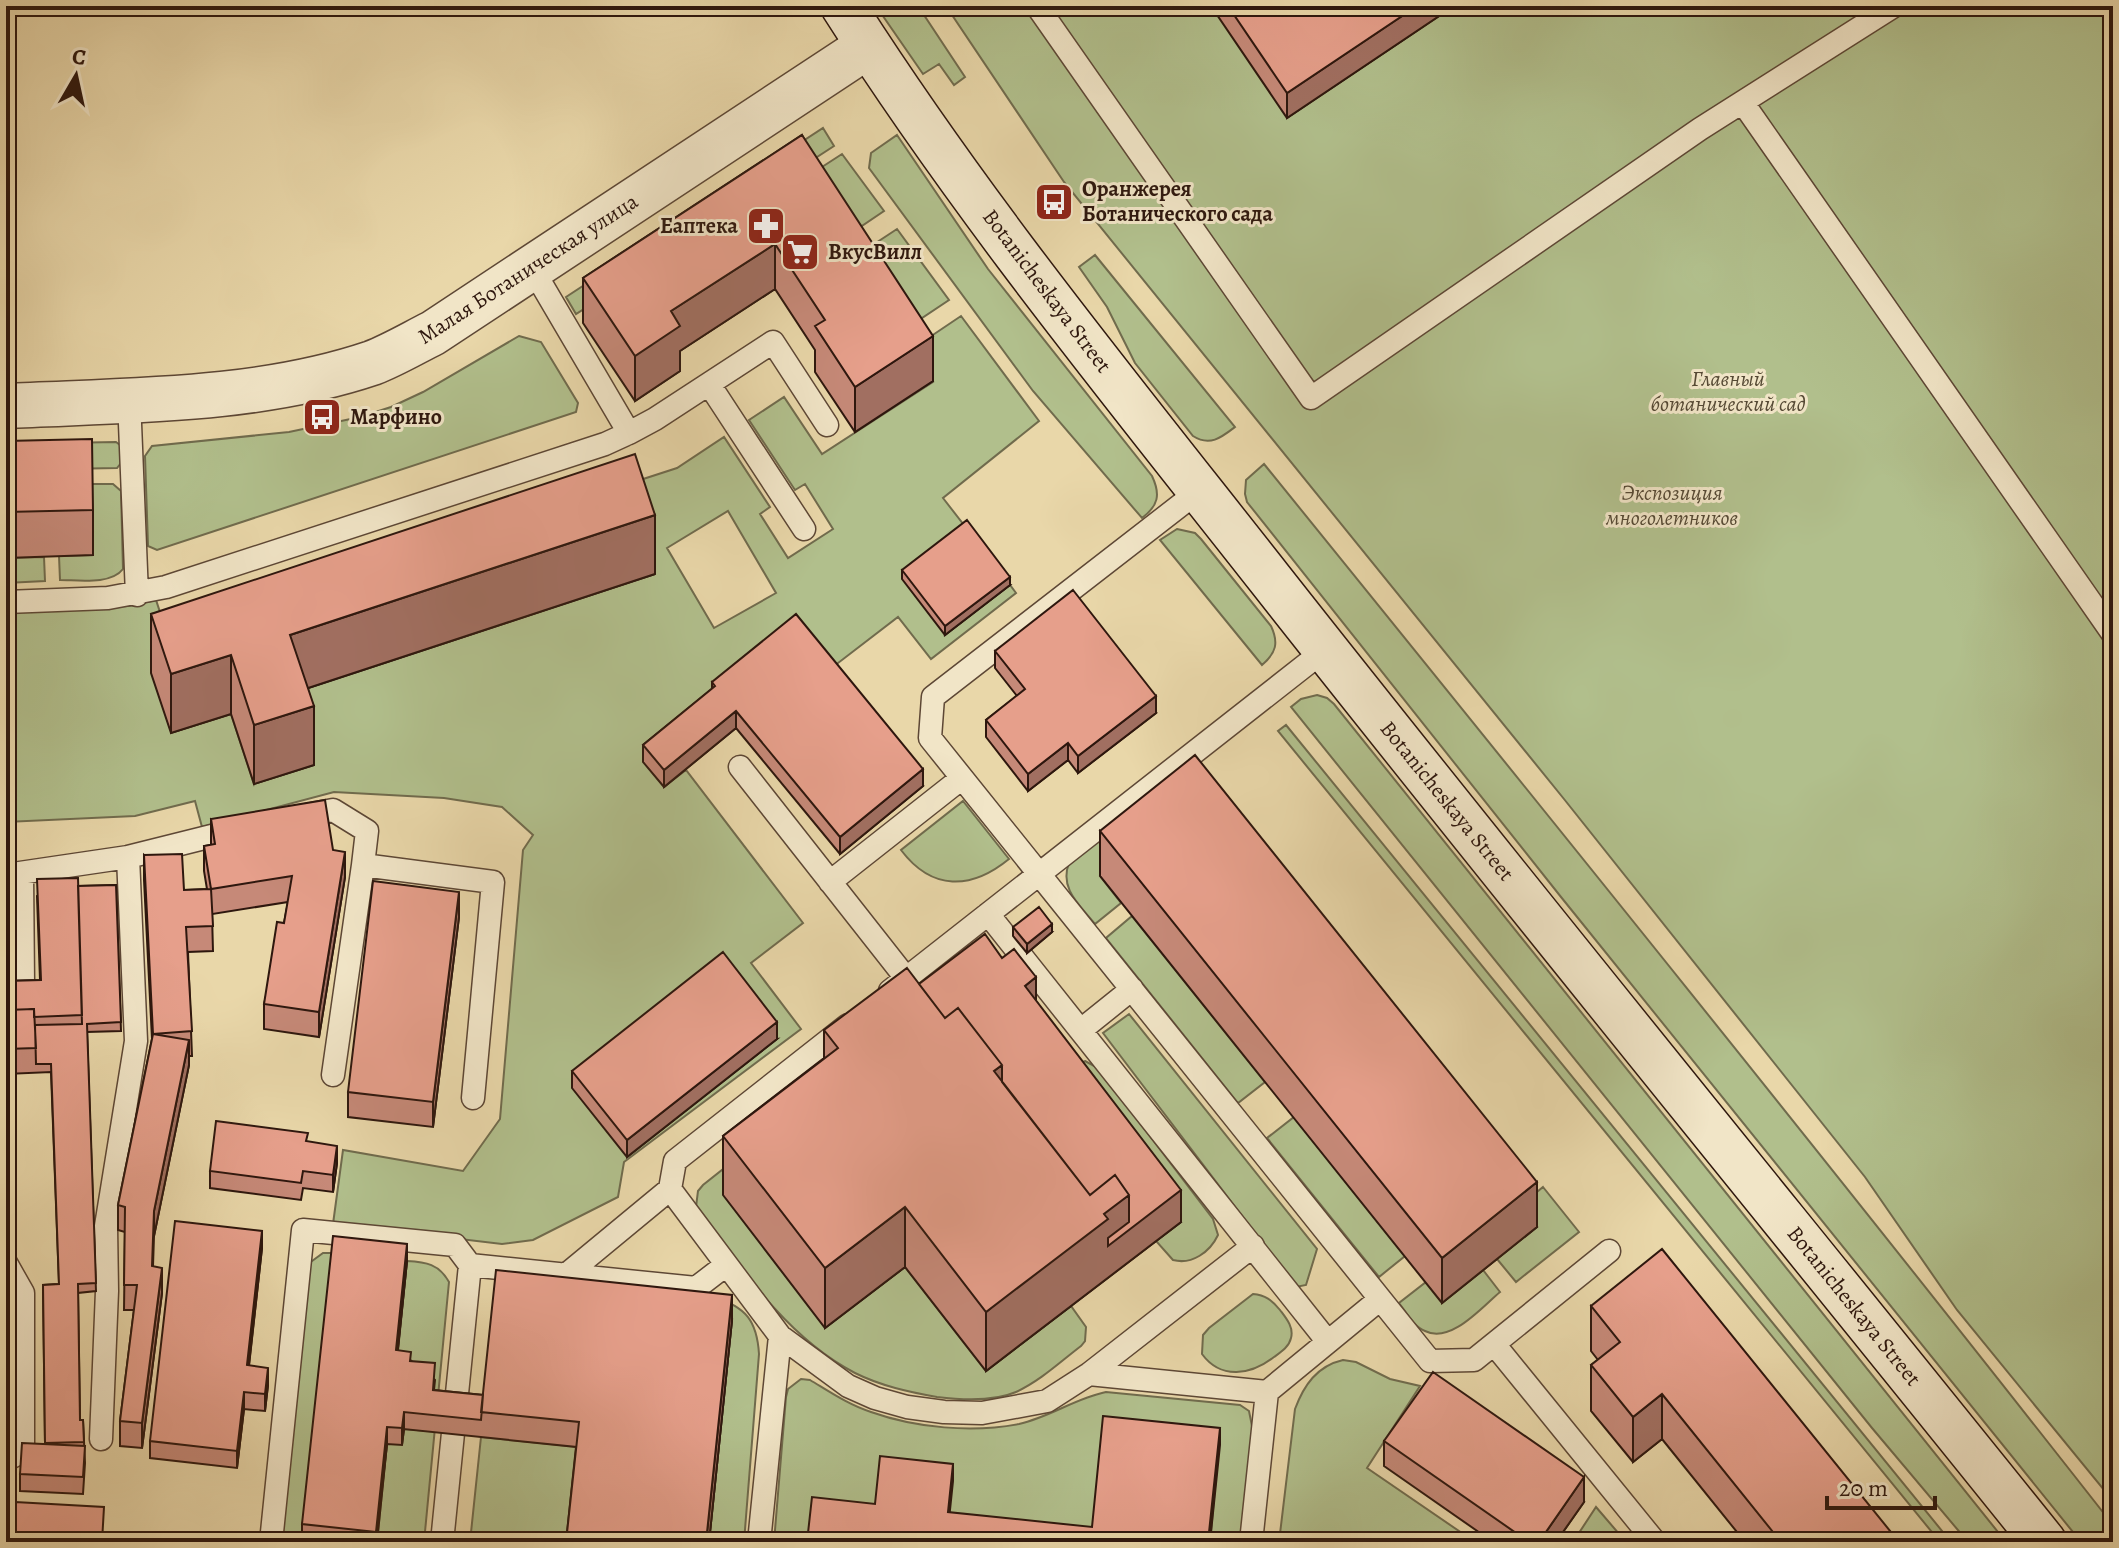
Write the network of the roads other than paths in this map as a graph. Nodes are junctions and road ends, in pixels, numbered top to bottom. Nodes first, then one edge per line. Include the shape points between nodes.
1 (843, 6) edge
2 (1037, 6) edge
3 (1894, 6) edge
4 (868, 46) junction
5 (1743, 103) junction
6 (532, 268) junction
7 (709, 384) junction
8 (129, 399) junction
9 (6, 406) edge
10 (827, 425) dead end
11 (629, 433) junction
12 (1200, 490) junction
13 (804, 529) dead end
14 (137, 595) junction
15 (6, 602) edge
16 (2113, 634) edge
17 (1326, 649) junction
18 (740, 767) dead end
19 (962, 778) junction
20 (128, 857) junction
21 (363, 865) junction
22 (14, 874) edge
23 (1039, 874) junction
24 (830, 882) junction
25 (988, 914) junction
26 (906, 978) junction
27 (23, 984) edge
28 (1132, 989) junction
29 (1081, 1030) junction
30 (333, 1075) dead end
31 (473, 1098) dead end
32 (670, 1189) junction
33 (1253, 1246) junction
34 (1609, 1251) dead end
35 (6, 1263) edge
36 (470, 1265) junction
37 (726, 1265) junction
38 (566, 1275) junction
39 (1379, 1300) junction
40 (780, 1336) junction
41 (1328, 1342) junction
42 (1494, 1344) junction
43 (1089, 1374) junction
44 (1267, 1392) junction
45 (101, 1439) dead end
46 (6, 1460) edge
47 (271, 1542) edge
48 (442, 1542) edge
49 (759, 1542) edge
50 (1251, 1542) edge
51 (1655, 1542) edge
52 (2044, 1542) edge

1 - 4 main road, Botanicheskaya Street
2 - 5 lane via 1311,398
3 - 5 lane
4 - 6 main road, Малая Ботаническая улица
4 - 12 main road, Botanicheskaya Street via 1012,249
5 - 16 lane
6 - 8 main road, Малая Ботаническая улица via 433,333 375,362 317,379 242,391
6 - 11 lane
7 - 10 lane via 773,342
7 - 11 lane
7 - 13 lane
8 - 9 main road, Малая Ботаническая улица
8 - 14 lane
11 - 14 lane
12 - 17 main road, Botanicheskaya Street
12 - 19 lane via 933,697 930,738
14 - 15 lane
17 - 23 lane
17 - 52 main road, Botanicheskaya Street
18 - 24 lane
19 - 23 lane
19 - 24 lane
20 - 21 lane via 333,810 367,831
20 - 22 lane
20 - 45 lane via 136,1041 106,1226
21 - 30 lane
21 - 31 lane via 493,882
22 - 27 lane
23 - 25 lane
23 - 28 lane
24 - 26 lane
25 - 26 lane
25 - 29 lane
26 - 32 lane via 675,1161
28 - 29 lane
28 - 39 lane
29 - 33 lane
32 - 37 lane
32 - 38 lane
33 - 41 lane
33 - 43 lane
34 - 42 lane
35 - 46 lane via 23,1293 23,1451
36 - 38 lane
36 - 47 lane via 455,1245 303,1230
36 - 48 lane
37 - 38 lane via 696,1288
37 - 40 lane
39 - 41 lane
39 - 42 lane via 1430,1361 1474,1360
40 - 43 lane via 848,1386 907,1407 944,1412 982,1413 1047,1401
40 - 49 lane
41 - 44 lane
42 - 51 lane
43 - 44 lane
44 - 50 lane

